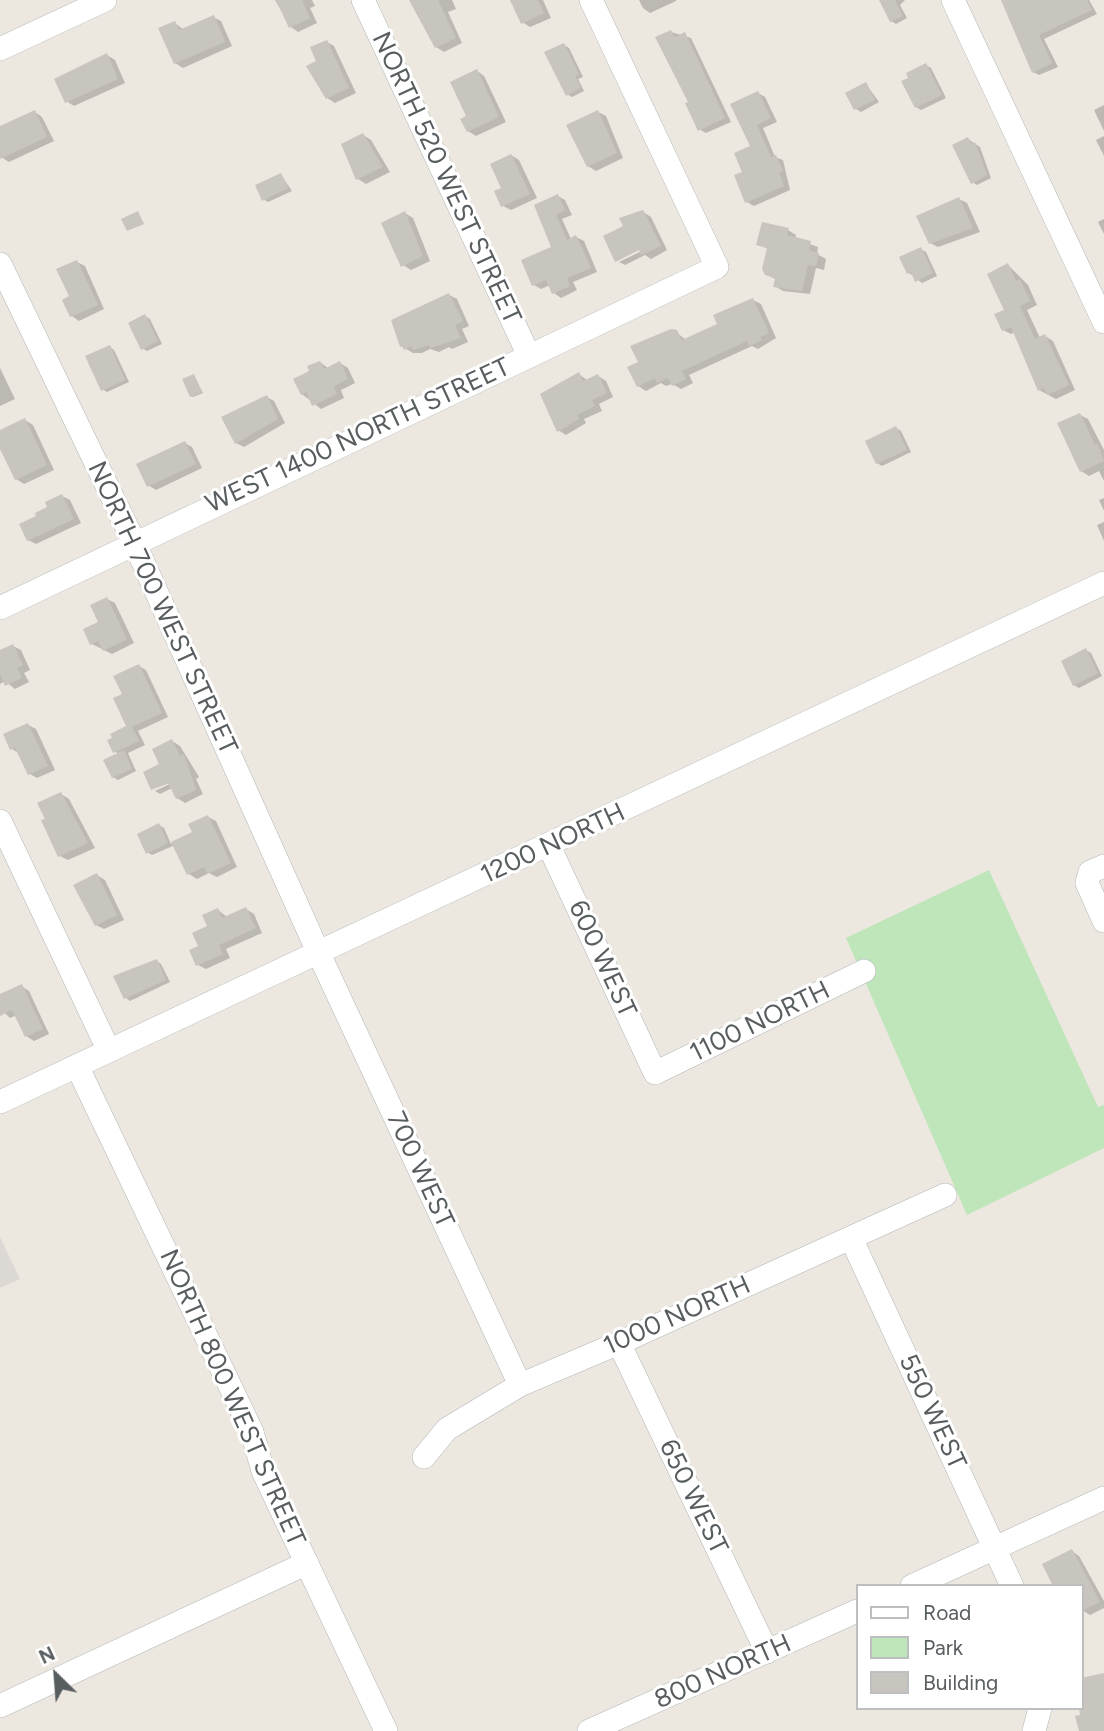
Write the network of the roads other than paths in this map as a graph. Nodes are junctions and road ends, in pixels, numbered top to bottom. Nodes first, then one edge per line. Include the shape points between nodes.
1 (105, 0) edge
2 (363, 0) edge
3 (591, 0) edge
4 (953, 0) edge
5 (0, 49) edge
6 (0, 264) edge
7 (1104, 322) edge
8 (529, 356) junction
9 (134, 542) junction
10 (1104, 583) edge
11 (0, 608) edge
12 (1, 826) edge
13 (550, 846) junction
14 (1104, 866) edge
15 (1104, 921) edge
16 (320, 954) junction
17 (864, 971) dead end
18 (109, 1051) junction
19 (77, 1066) junction
20 (655, 1073) joint
21 (0, 1102) edge
22 (945, 1195) dead end
23 (852, 1238) junction
24 (620, 1343) junction
25 (520, 1385) junction
26 (424, 1457) dead end
27 (1104, 1498) edge
28 (995, 1548) junction
29 (307, 1563) junction
30 (916, 1584) edge
31 (1011, 1584) edge
32 (856, 1611) edge
33 (767, 1652) junction
34 (0, 1706) edge
35 (1039, 1710) edge
36 (386, 1731) edge
37 (589, 1731) edge
38 (1034, 1731) edge

1 - 5 street
2 - 8 street, NORTH 520 WEST STREET
3 - 8 street, WEST 1400 NORTH STREET via 717,267
4 - 7 street
6 - 9 street, NORTH 700 WEST STREET
8 - 9 street, WEST 1400 NORTH STREET
9 - 11 street, WEST 1400 NORTH STREET
9 - 16 street, NORTH 700 WEST STREET
10 - 13 street, 1200 NORTH
12 - 18 street
13 - 16 street, 1200 NORTH
13 - 20 street, 600 WEST
14 - 15 street via 1090,872 1087,883
16 - 18 street, 1200 NORTH
16 - 25 street, 700 WEST
17 - 20 street, 1100 NORTH
18 - 19 street, 1200 NORTH
19 - 21 street, 1200 NORTH
19 - 29 street, NORTH 800 WEST STREET via 252,1432 263,1471
22 - 23 street, 1000 NORTH
23 - 24 street, 1000 NORTH
23 - 28 street, 550 WEST
24 - 25 street, 1000 NORTH
24 - 33 street, 650 WEST
25 - 26 street, 1000 NORTH via 447,1429
27 - 28 street
28 - 30 street
28 - 31 street, 550 WEST
29 - 34 street
29 - 36 street, NORTH 800 WEST STREET
32 - 33 street, 800 NORTH
33 - 37 street, 800 NORTH
35 - 38 street

